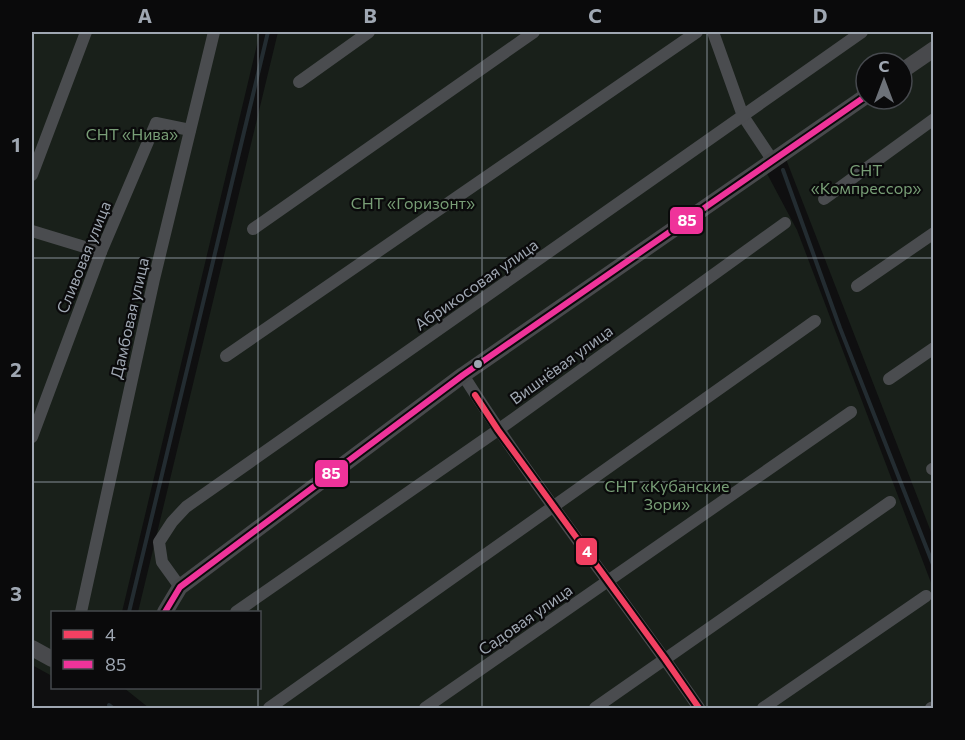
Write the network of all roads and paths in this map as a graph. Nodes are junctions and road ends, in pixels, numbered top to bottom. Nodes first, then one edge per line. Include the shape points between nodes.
1 (86, 32) edge
2 (214, 32) edge
3 (369, 32) edge
4 (534, 32) edge
5 (697, 32) edge
6 (712, 32) edge
7 (862, 32) edge
8 (933, 49) edge
9 (914, 62) edge
10 (298, 82) dead end
11 (854, 104) edge
12 (743, 116) junction
13 (933, 119) edge
14 (190, 130) junction
15 (773, 161) junction
16 (32, 174) edge
17 (824, 199) dead end
18 (785, 223) dead end
19 (253, 229) dead end
20 (32, 231) edge
21 (933, 233) edge
22 (101, 252) junction
23 (857, 286) dead end
24 (814, 321) dead end
25 (933, 348) edge
26 (226, 356) dead end
27 (463, 375) junction
28 (889, 379) dead end
29 (851, 412) dead end
30 (498, 430) junction
31 (32, 437) edge
32 (890, 502) dead end
33 (554, 505) junction
34 (607, 581) junction
35 (180, 587) junction
36 (926, 596) dead end
37 (81, 611) edge
38 (166, 611) edge
39 (237, 611) edge
40 (32, 648) edge
41 (51, 658) edge
42 (665, 659) junction
43 (269, 708) edge
44 (425, 708) edge
45 (595, 708) edge
46 (699, 708) edge
47 (763, 708) edge

1 - 16 street
2 - 14 street, Дамбовая улица
3 - 10 street
4 - 19 street
5 - 26 street
6 - 12 street
7 - 12 street, Абрикосовая улица
8 - 9 street
11 - 15 street
12 - 15 street
12 - 35 street, Абрикосовая улица via 186,507 159,542 162,562
13 - 17 street
14 - 22 street, Сливовая улица via 156,123
14 - 37 street, Дамбовая улица
15 - 27 street
18 - 30 street, Вишнёвая улица
20 - 22 street
21 - 23 street
22 - 31 street, Сливовая улица
24 - 33 street
25 - 28 street
27 - 30 street
27 - 35 street
29 - 34 street, Садовая улица
30 - 33 street
30 - 39 street, Вишнёвая улица
32 - 42 street
33 - 34 street
33 - 43 street
34 - 42 street
34 - 44 street, Садовая улица
35 - 38 street
36 - 47 street
40 - 41 street
42 - 45 street
42 - 46 street

